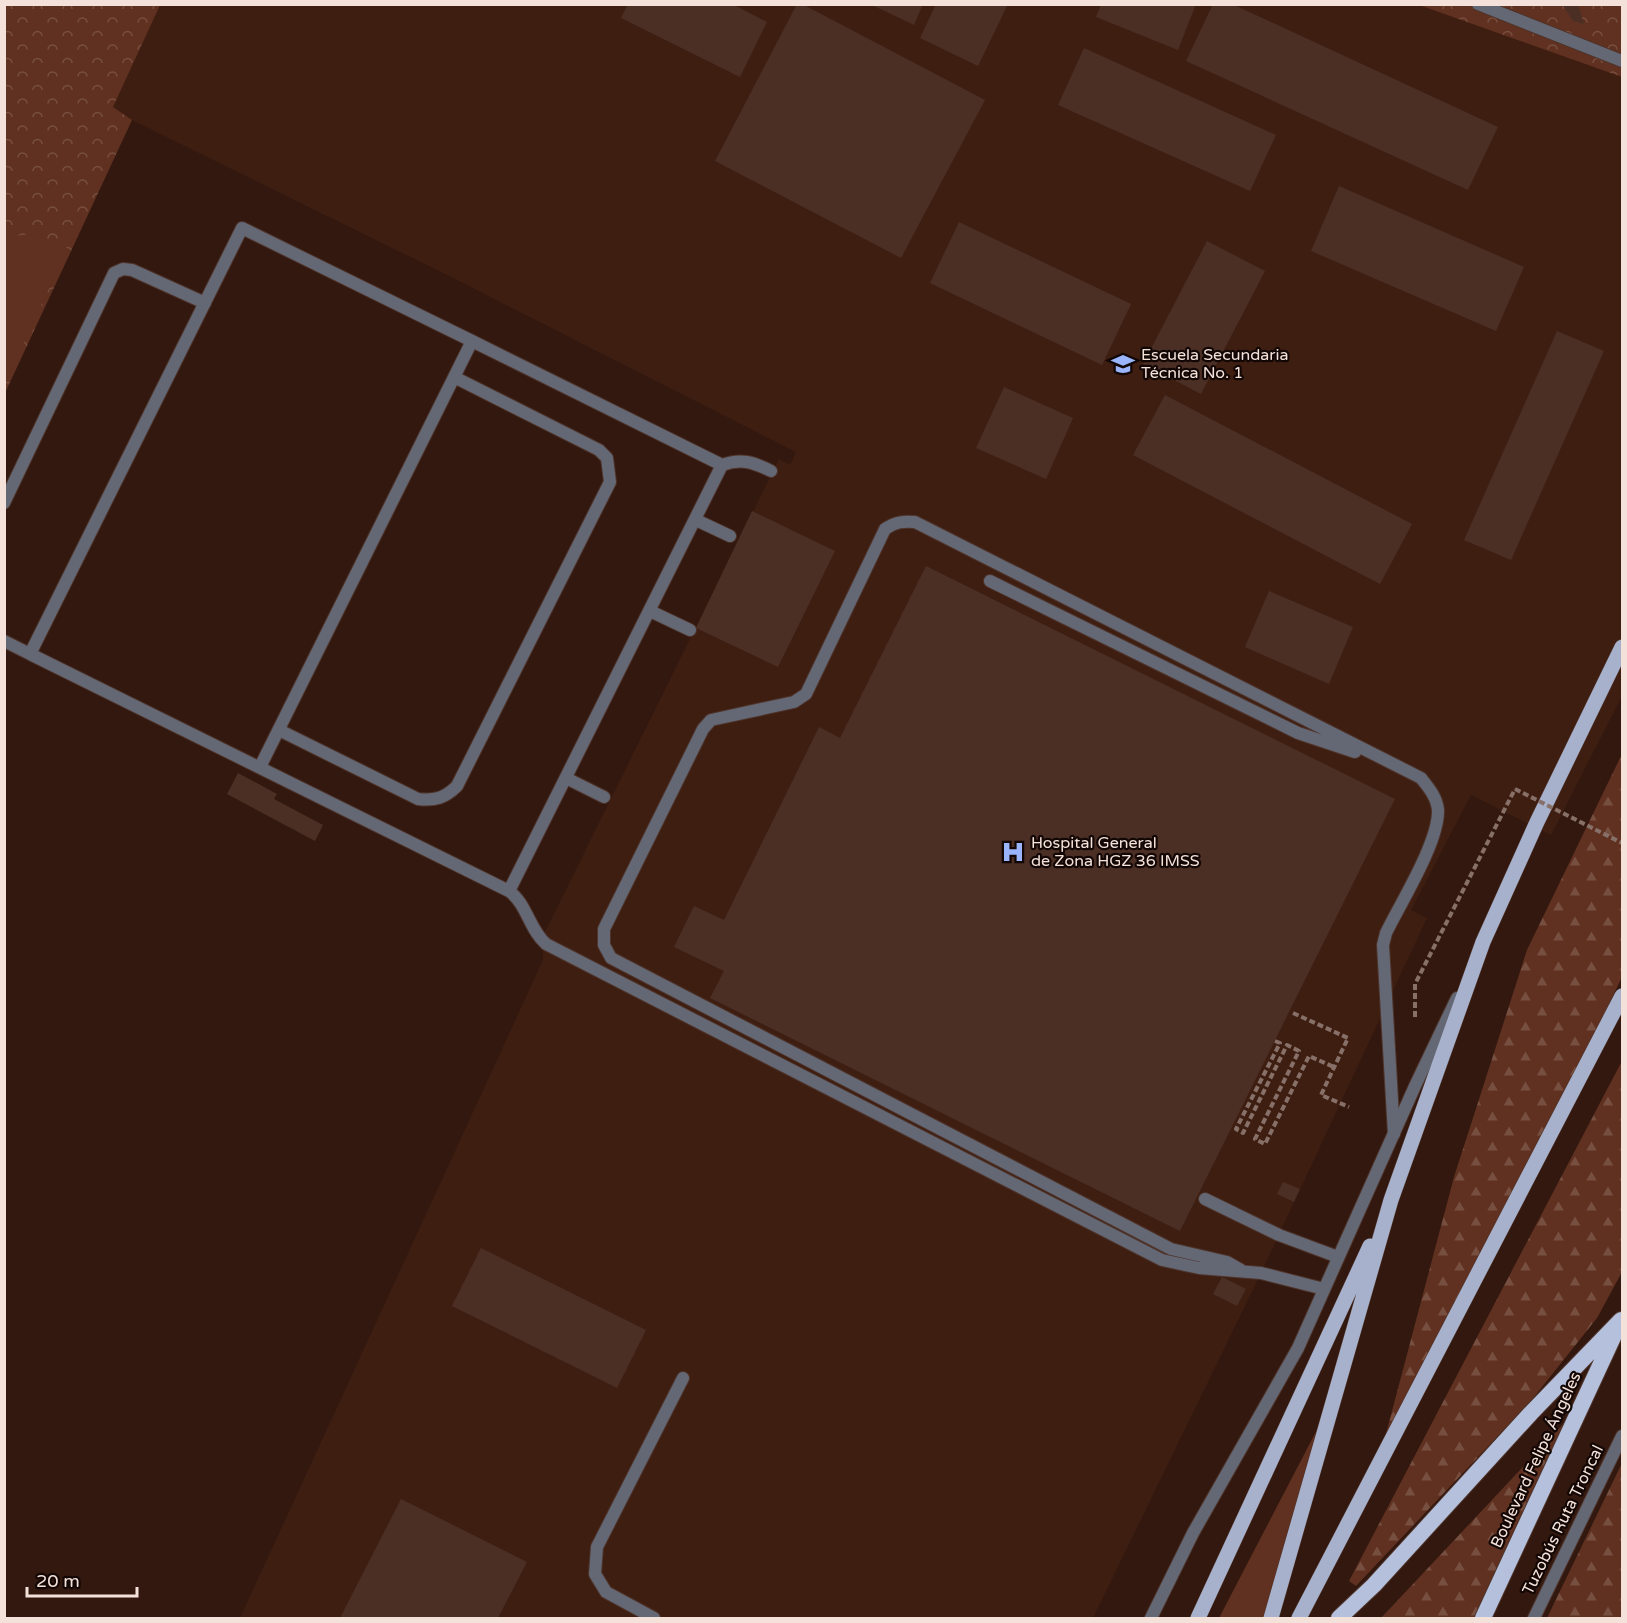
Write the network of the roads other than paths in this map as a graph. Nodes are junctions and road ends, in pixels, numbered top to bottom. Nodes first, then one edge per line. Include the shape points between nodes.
1 (1478, 4) edge
2 (1623, 61) edge
3 (205, 303) junction
4 (472, 341) junction
5 (454, 377) junction
6 (722, 465) junction
7 (771, 471) dead end
8 (4, 503) edge
9 (696, 520) junction
10 (730, 536) dead end
11 (990, 581) dead end
12 (650, 611) junction
13 (690, 630) dead end
14 (4, 641) edge
15 (1623, 647) edge
16 (30, 654) junction
17 (279, 730) junction
18 (1392, 764) junction
19 (260, 767) junction
20 (566, 778) junction
21 (604, 797) dead end
22 (509, 891) junction
23 (1483, 942) junction
24 (1623, 996) edge
25 (1394, 1134) junction
26 (1205, 1199) dead end
27 (1391, 1200) junction
28 (1338, 1257) junction
29 (1245, 1272) junction
30 (1324, 1289) junction
31 (1622, 1318) edge
32 (683, 1378) dead end
33 (1623, 1436) edge
34 (654, 1618) edge
35 (1151, 1618) edge
36 (1198, 1618) edge
37 (1271, 1618) edge
38 (1299, 1618) edge
39 (1339, 1618) edge
40 (1483, 1618) edge
41 (1534, 1618) edge

1 - 2 street
3 - 4 street via 242,228
3 - 8 street via 132,270 114,273
3 - 16 street
4 - 5 street
4 - 6 street
5 - 17 street
5 - 17 street via 599,450 607,458 610,482 457,786 447,796 432,801 418,799
6 - 7 street via 745,460
6 - 9 street
9 - 10 street
9 - 12 street
11 - 18 street via 1298,733
12 - 13 street
12 - 20 street
14 - 16 street
15 - 23 main road
16 - 19 street
17 - 19 street
18 - 25 street via 1421,778 1438,808 1437,828 1430,846 1383,945
18 - 29 street via 915,522 903,521 885,529 806,694 794,702 711,720 703,729 604,929 604,945 611,958 1172,1249 1227,1262
19 - 22 street
20 - 21 street
20 - 22 street
22 - 29 street via 518,897 534,930 546,944 1162,1260
23 - 25 street
23 - 27 main road
24 - 38 main road
25 - 28 street
26 - 28 street via 1278,1235
27 - 36 main road
27 - 37 main road
28 - 30 street
29 - 30 street
30 - 35 street via 1298,1348 1193,1533
31 - 39 highway
31 - 40 highway, Boulevard Felipe Ángeles
32 - 34 street via 597,1547 595,1574 606,1592
33 - 41 street, Tuzobús Ruta Troncal

